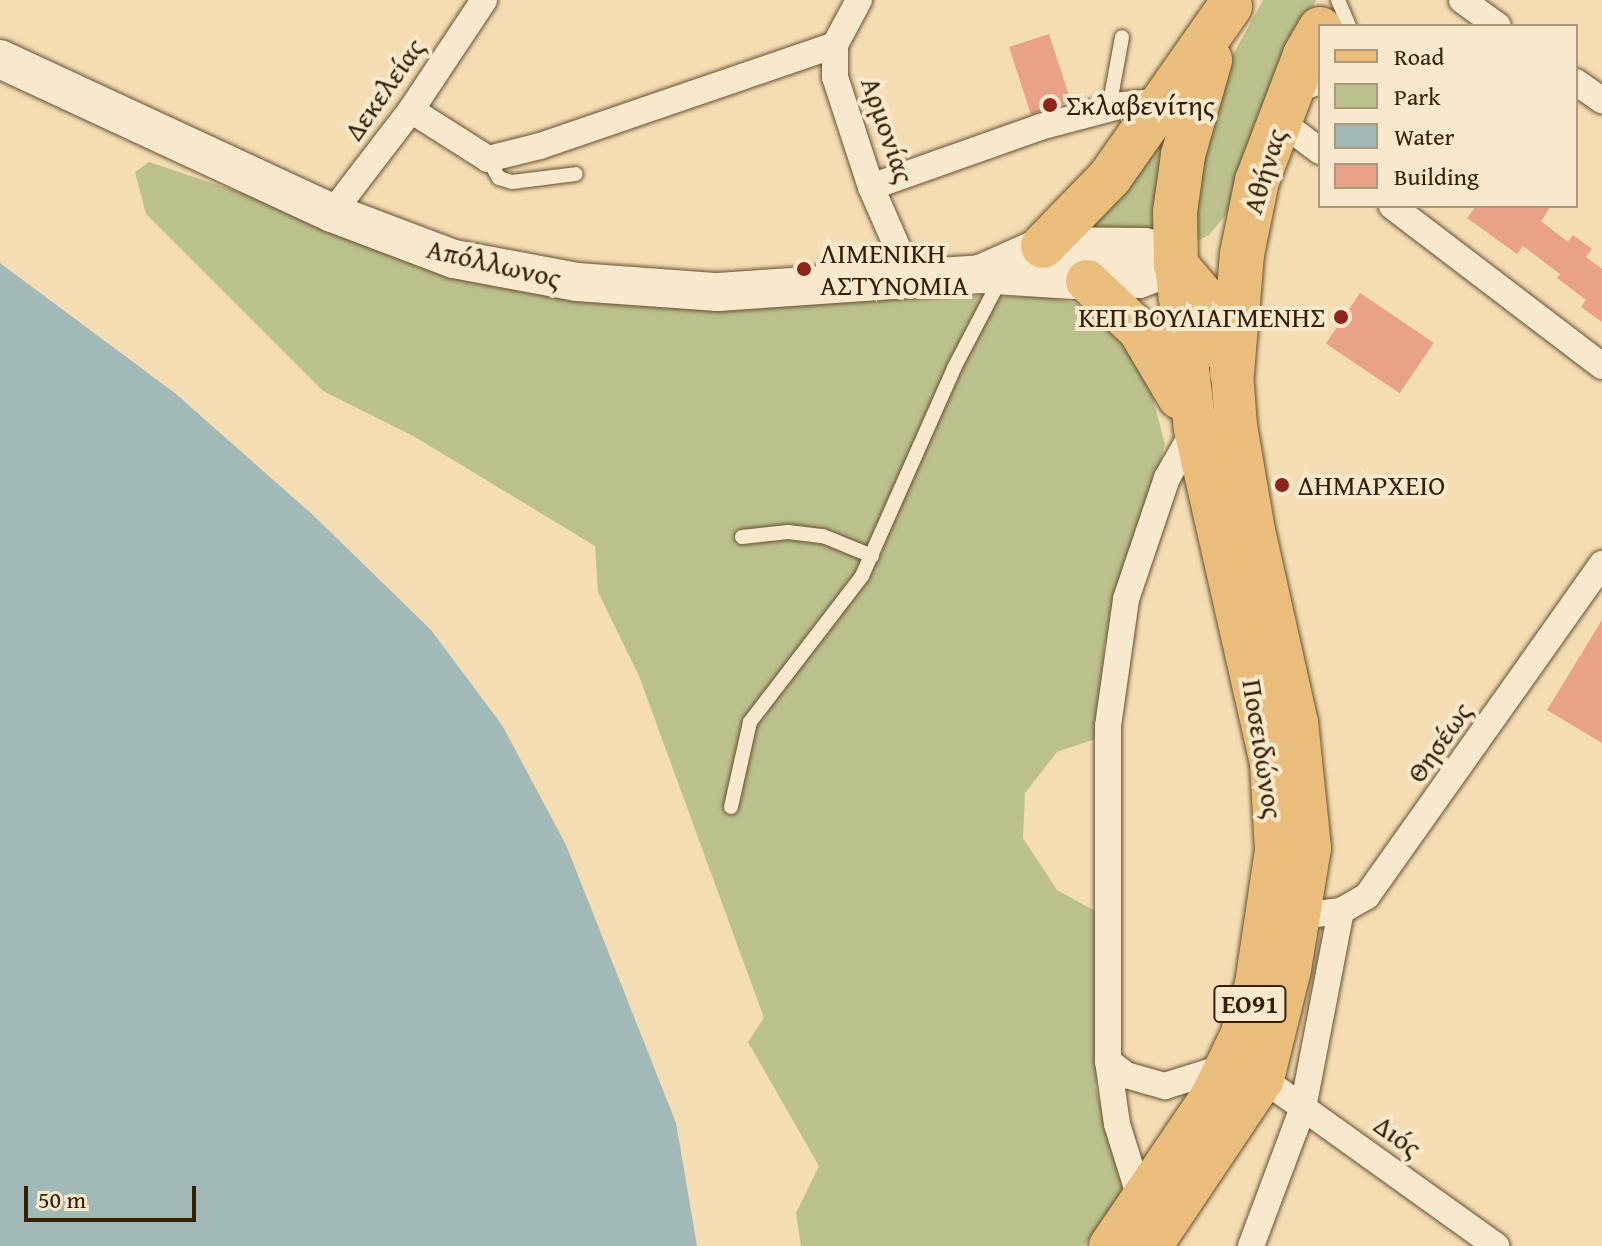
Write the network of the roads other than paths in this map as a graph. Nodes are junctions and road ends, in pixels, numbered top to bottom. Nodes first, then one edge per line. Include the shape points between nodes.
1 (484, 0) edge
2 (859, 0) edge
3 (1338, 0) edge
4 (1462, 0) edge
5 (1232, 3) edge
6 (1323, 24) edge
7 (1348, 24) edge
8 (1495, 24) edge
9 (1122, 37) dead end
10 (1318, 37) edge
11 (835, 45) junction
12 (0, 59) edge
13 (1578, 83) edge
14 (1602, 100) edge
15 (1166, 101) junction
16 (1296, 102) edge
17 (1109, 108) junction
18 (411, 110) junction
19 (1318, 147) edge
20 (488, 159) junction
21 (576, 174) dead end
22 (1257, 181) junction
23 (871, 187) junction
24 (1395, 208) edge
25 (332, 213) junction
26 (1043, 246) junction
27 (1176, 265) junction
28 (993, 274) junction
29 (912, 281) junction
30 (1087, 281) junction
31 (1234, 321) joint
32 (1602, 366) edge
33 (1232, 373) junction
34 (1195, 429) junction
35 (742, 537) dead end
36 (872, 556) junction
37 (1597, 582) edge
38 (731, 807) dead end
39 (1341, 911) junction
40 (1300, 916) junction
41 (1108, 1061) junction
42 (1245, 1072) junction
43 (1303, 1108) junction
44 (1140, 1198) junction
45 (1110, 1246) edge
46 (1151, 1246) edge
47 (1251, 1246) edge
48 (1496, 1246) edge

1 - 18 street, Δεκελείας
2 - 11 street
3 - 6 highway, Αθήνας / ΕΟ91
3 - 7 lane
4 - 8 street
5 - 15 highway
5 - 27 highway, ΕΟ91 via 1183,155 1175,212
9 - 17 lane
10 - 16 highway, Αθήνας / ΕΟ91
11 - 20 street via 514,155
11 - 23 street, Αρμονίας via 835,77
12 - 25 street, Απόλλωνος
13 - 14 street
15 - 17 street
15 - 26 highway via 1110,177
16 - 19 street
16 - 22 highway, Αθήνας / ΕΟ91
17 - 23 street
18 - 20 street
18 - 25 street, Δεκελείας
20 - 21 lane via 499,178 512,182
22 - 27 highway via 1218,237
22 - 31 highway, Αθήνας / ΕΟ91
23 - 29 street, Αρμονίας
24 - 32 street
25 - 29 street, Απόλλωνος via 454,259 577,282 718,292
26 - 27 street via 1145,247
26 - 28 street
27 - 30 street via 1139,279
27 - 33 highway via 1213,313
27 - 34 main road, Ποσειδώνος / ΕΟ91
28 - 29 street, Απόλλωνος
28 - 30 street
28 - 36 lane
30 - 34 main road via 1139,330
31 - 33 highway, Ποσειδώνος / ΕΟ91
33 - 40 main road, Ποσειδώνος / ΕΟ91 via 1254,531 1303,757 1310,848
34 - 41 street via 1167,478 1126,599 1115,656 1108,726
34 - 42 main road, Ποσειδώνος / ΕΟ91 via 1264,725 1276,836
35 - 36 lane via 788,532 823,536
36 - 38 lane via 837,613 750,722
37 - 39 street, Θησέως via 1367,896
39 - 40 street, Θησέως
39 - 43 street
40 - 42 main road, Ποσειδώνος / ΕΟ91
41 - 42 street via 1126,1075 1165,1086
41 - 44 street via 1117,1124
42 - 43 street, Διός
42 - 44 main road, Ποσειδώνος / ΕΟ91
42 - 46 main road, Ποσειδώνος / ΕΟ91
43 - 47 street
43 - 48 street, Διός
44 - 45 main road, Ποσειδώνος / ΕΟ91

